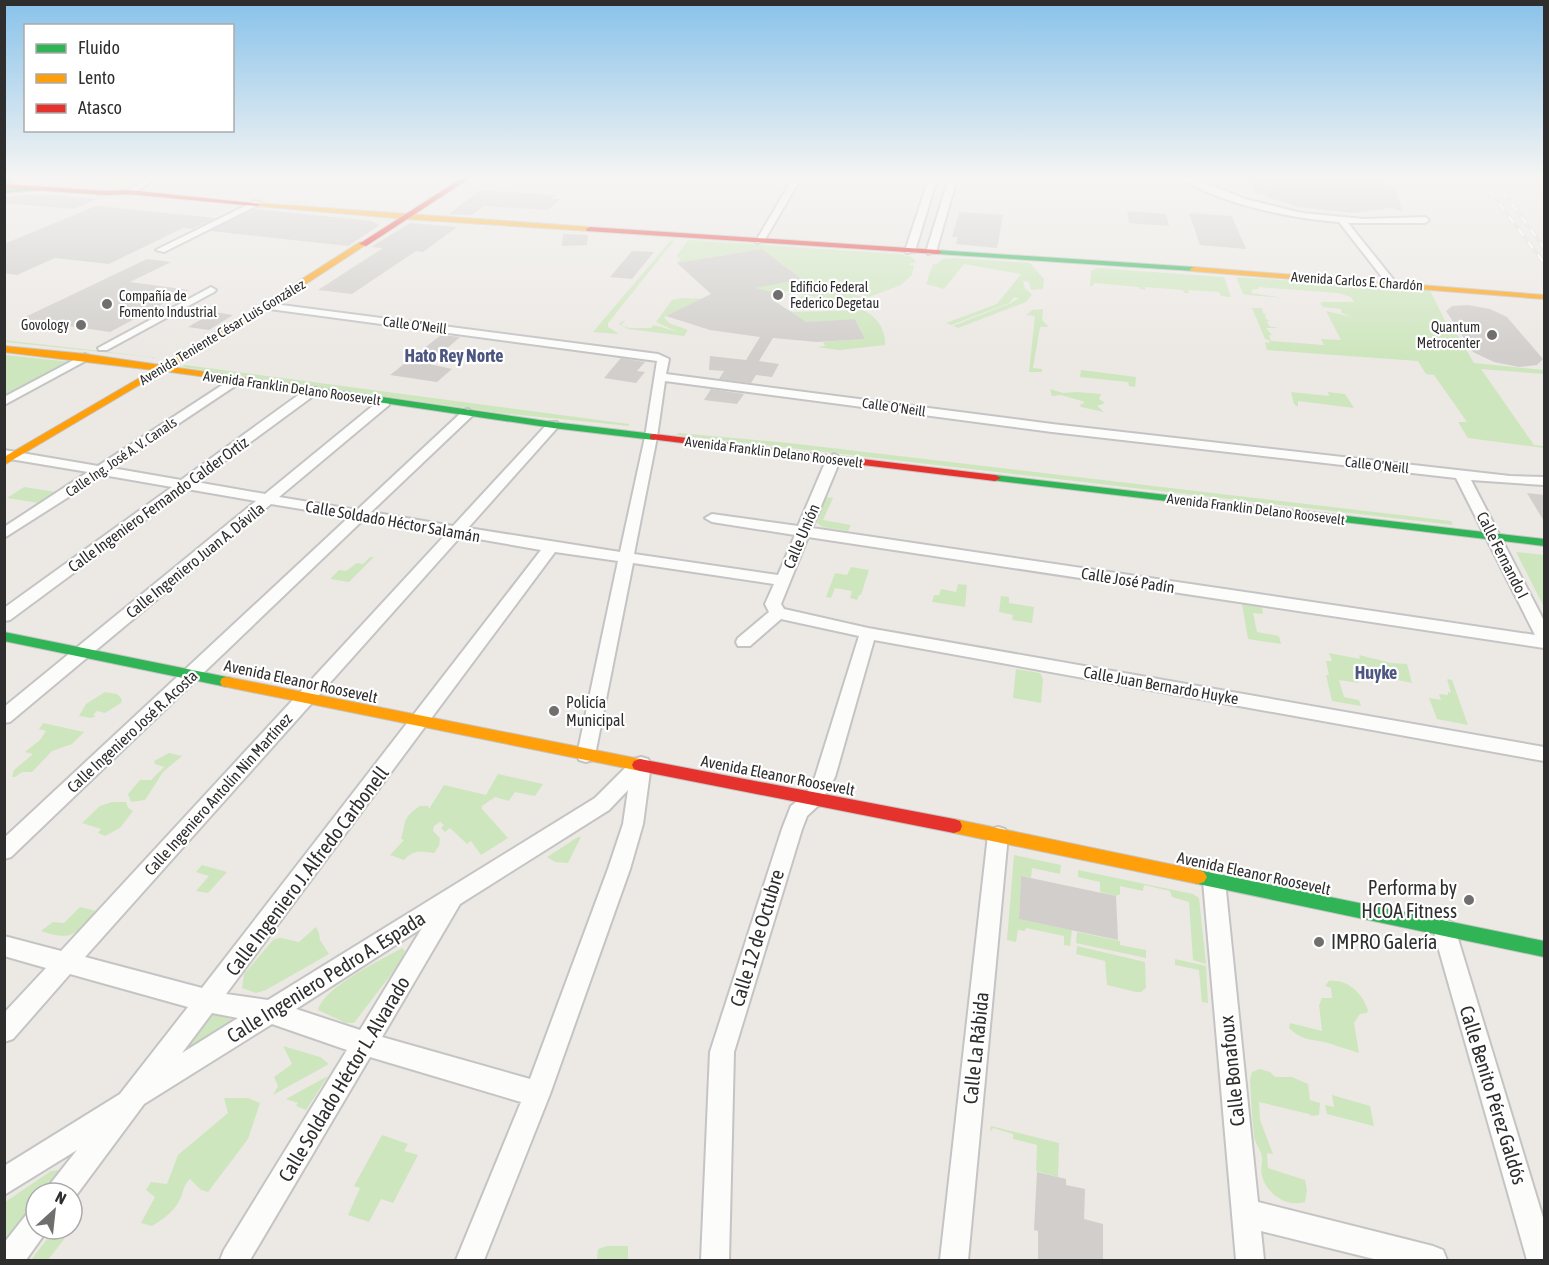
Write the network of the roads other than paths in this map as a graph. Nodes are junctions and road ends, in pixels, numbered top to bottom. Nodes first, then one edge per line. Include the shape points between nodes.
1 (188, 237) edge
2 (376, 237) edge
3 (701, 237) edge
4 (762, 237) edge
5 (914, 237) edge
6 (935, 237) edge
7 (1355, 237) edge
8 (760, 241) junction
9 (161, 250) dead end
10 (910, 251) junction
11 (931, 252) junction
12 (1392, 284) junction
13 (211, 290) dead end
14 (1545, 297) edge
15 (266, 306) junction
16 (4, 338) edge
17 (103, 348) junction
18 (4, 349) edge
19 (85, 357) junction
20 (178, 358) junction
21 (160, 369) junction
22 (661, 377) junction
23 (237, 380) junction
24 (410, 390) dead end
25 (312, 391) junction
26 (4, 402) edge
27 (385, 402) junction
28 (468, 413) junction
29 (553, 425) junction
30 (649, 427) junction
31 (8, 457) edge
32 (834, 458) junction
33 (100, 470) junction
34 (1071, 473) dead end
35 (1461, 474) junction
36 (1545, 481) edge
37 (184, 485) junction
38 (268, 499) junction
39 (360, 515) junction
40 (712, 518) dead end
41 (1463, 518) dead end
42 (1493, 527) junction
43 (802, 531) junction
44 (457, 532) junction
45 (4, 534) edge
46 (1545, 543) edge
47 (551, 547) junction
48 (627, 559) junction
49 (782, 580) junction
50 (778, 613) junction
51 (4, 616) edge
52 (868, 633) junction
53 (4, 636) edge
54 (1545, 636) edge
55 (744, 642) dead end
56 (1545, 642) edge
57 (83, 652) junction
58 (192, 674) junction
59 (304, 698) junction
60 (4, 717) edge
61 (419, 722) junction
62 (1545, 754) edge
63 (586, 755) junction
64 (641, 764) junction
65 (813, 799) junction
66 (998, 835) junction
67 (4, 851) edge
68 (1214, 881) junction
69 (453, 898) junction
70 (1444, 929) junction
71 (4, 946) edge
72 (1545, 949) edge
73 (65, 964) junction
74 (208, 1001) junction
75 (269, 1012) junction
76 (4, 1031) edge
77 (366, 1044) junction
78 (537, 1094) junction
79 (134, 1098) junction
80 (70, 1181) edge
81 (4, 1182) edge
82 (1246, 1214) junction
83 (24, 1241) edge
84 (9, 1260) edge
85 (234, 1260) edge
86 (470, 1260) edge
87 (715, 1260) edge
88 (954, 1260) edge
89 (1250, 1260) edge
90 (1433, 1260) edge
91 (1540, 1260) edge

1 - 9 street
2 - 15 main road, Avenida Teniente César Luis González
3 - 8 main road, Avenida Carlos E. Chardón
4 - 8 street
5 - 10 street
6 - 11 street
7 - 12 street
8 - 10 main road, Avenida Carlos E. Chardón
10 - 11 main road, Avenida Carlos E. Chardón
11 - 12 main road, Avenida Carlos E. Chardón
12 - 14 main road, Avenida Carlos E. Chardón
13 - 17 street
15 - 20 main road, Avenida Teniente César Luis González
15 - 22 street, Calle O'Neill via 658,357 663,359
16 - 17 main road, Avenida Franklin Delano Roosevelt
17 - 20 main road, Avenida Franklin Delano Roosevelt
18 - 19 main road, Avenida Franklin Delano Roosevelt
19 - 21 main road, Avenida Franklin Delano Roosevelt
19 - 26 street
20 - 21 main road, Avenida Teniente César Luis González
20 - 24 main road, Avenida Franklin Delano Roosevelt
21 - 23 main road, Avenida Franklin Delano Roosevelt
21 - 31 main road, Avenida Teniente César Luis González
22 - 30 street
22 - 35 street, Calle O'Neill via 1052,428
23 - 25 main road, Avenida Franklin Delano Roosevelt
23 - 33 street, Calle Ing. José A. V. Canals
25 - 27 main road, Avenida Franklin Delano Roosevelt
25 - 37 street, Calle Ingeniero Fernando Calder Ortiz
27 - 28 main road, Avenida Franklin Delano Roosevelt
27 - 38 street, Calle Ingeniero Juan A. Dávila
28 - 29 main road, Avenida Franklin Delano Roosevelt
28 - 39 street, Calle Ingeniero José R. Acosta
29 - 30 main road, Avenida Franklin Delano Roosevelt
29 - 44 street, Calle Ingeniero Antolín Nin Martínez
30 - 32 main road, Avenida Franklin Delano Roosevelt
30 - 34 main road, Avenida Franklin Delano Roosevelt
30 - 48 street
31 - 33 street, Calle Soldado Héctor Salamán
32 - 42 main road, Avenida Franklin Delano Roosevelt
32 - 43 street, Calle Unión
33 - 37 street, Calle Soldado Héctor Salamán
33 - 45 street, Calle Ing. José A. V. Canals
35 - 36 street, Calle O'Neill
35 - 42 street, Calle Fernando I
37 - 38 street, Calle Soldado Héctor Salamán
37 - 51 street, Calle Ingeniero Fernando Calder Ortiz
38 - 39 street, Calle Soldado Héctor Salamán
38 - 57 street, Calle Ingeniero Juan A. Dávila
39 - 44 street, Calle Soldado Héctor Salamán
39 - 58 street, Calle Ingeniero José R. Acosta
40 - 43 street, Calle José Padín
41 - 42 main road, Avenida Franklin Delano Roosevelt
42 - 46 main road, Avenida Franklin Delano Roosevelt
42 - 54 street, Calle Fernando I
43 - 49 street, Calle Unión
43 - 56 street, Calle José Padín
44 - 47 street, Calle Soldado Héctor Salamán
44 - 59 street, Calle Ingeniero Antolín Nin Martínez
47 - 48 street, Calle Soldado Héctor Salamán
47 - 61 street, Calle Ingeniero J. Alfredo Carbonell
48 - 49 street, Calle Soldado Héctor Salamán
48 - 63 street
49 - 50 street, Calle Unión via 773,604
50 - 52 street, Calle Juan Bernardo Huyke
50 - 55 street
52 - 62 street, Calle Juan Bernardo Huyke
52 - 65 street, Calle 12 de Octubre via 825,777
53 - 57 main road, Avenida Eleanor Roosevelt
57 - 58 main road, Avenida Eleanor Roosevelt
57 - 60 street, Calle Ingeniero Juan A. Dávila
58 - 59 main road, Avenida Eleanor Roosevelt
58 - 67 street, Calle Ingeniero José R. Acosta
59 - 61 main road, Avenida Eleanor Roosevelt
59 - 73 street, Calle Ingeniero Antolín Nin Martínez
61 - 63 main road, Avenida Eleanor Roosevelt
61 - 74 street, Calle Ingeniero J. Alfredo Carbonell
63 - 64 main road, Avenida Eleanor Roosevelt
64 - 65 main road, Avenida Eleanor Roosevelt
64 - 69 street, Calle Ingeniero Pedro A. Espada via 602,804
64 - 78 street via 633,824 623,858
65 - 66 main road, Avenida Eleanor Roosevelt
65 - 87 street, Calle 12 de Octubre via 798,812 723,1052
66 - 68 main road, Avenida Eleanor Roosevelt
66 - 88 street, Calle La Rábida
68 - 70 main road, Avenida Eleanor Roosevelt
68 - 82 street, Calle Bonafoux
69 - 75 street, Calle Ingeniero Pedro A. Espada
69 - 77 street, Calle Soldado Héctor L. Alvarado
70 - 72 main road, Avenida Eleanor Roosevelt
70 - 91 street, Calle Benito Pérez Galdós
71 - 73 street
73 - 74 street
73 - 76 street, Calle Ingeniero Antolín Nin Martínez
74 - 75 street
74 - 79 street, Calle Ingeniero J. Alfredo Carbonell
75 - 77 street
75 - 79 street, Calle Ingeniero Pedro A. Espada
77 - 78 street
77 - 85 street, Calle Soldado Héctor L. Alvarado
78 - 86 street
79 - 80 street, Calle Ingeniero J. Alfredo Carbonell
79 - 81 street, Calle Ingeniero Pedro A. Espada
82 - 89 street, Calle Bonafoux
82 - 90 street
83 - 84 street

